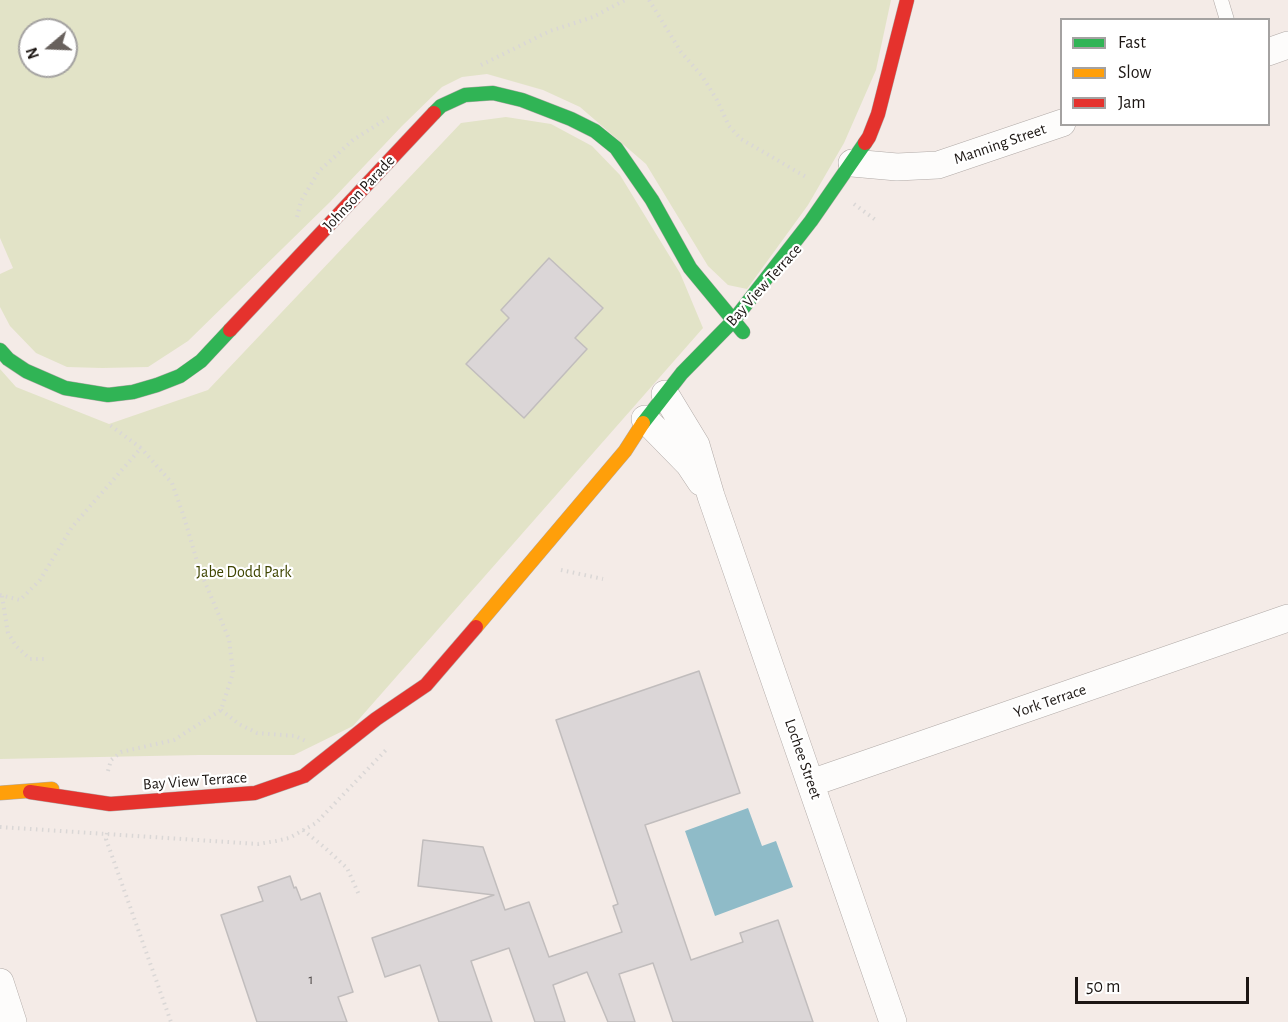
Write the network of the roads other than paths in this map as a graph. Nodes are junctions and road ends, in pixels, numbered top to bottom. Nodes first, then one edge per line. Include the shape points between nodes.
1 (907, 0) edge
2 (1221, 0) edge
3 (1226, 18) edge
4 (1288, 45) edge
5 (1270, 52) edge
6 (878, 114) junction
7 (1060, 124) edge
8 (871, 156) junction
9 (690, 268) joint
10 (747, 318) junction
11 (733, 344) dead end
12 (0, 350) edge
13 (664, 413) junction
14 (1288, 618) edge
15 (376, 719) junction
16 (315, 750) road end
17 (811, 783) junction
18 (72, 786) dead end
19 (30, 792) junction
20 (0, 794) edge
21 (0, 982) edge
22 (14, 1022) edge
23 (893, 1022) edge

1 - 6 street, Bay View Terrace
2 - 3 lane
4 - 5 street
6 - 8 street, Bay View Terrace
6 - 8 street, Bay View Terrace via 869,136
7 - 8 street, Manning Street via 938,165 896,152
8 - 10 street, Bay View Terrace via 832,191
9 - 10 street, Johnson Parade
9 - 12 street, Johnson Parade via 616,147 572,119 522,100 493,93 465,95 441,106 201,361 180,376 133,392 108,395 65,388 26,371
10 - 11 street, Bay View Terrace
10 - 13 street, Bay View Terrace via 682,373
13 - 15 street, Bay View Terrace via 625,451 426,685
13 - 17 street, Lochee Street via 696,445
14 - 17 street, York Terrace
15 - 16 street, Bay View Terrace
15 - 19 street, Bay View Terrace via 304,776 255,793 110,804
17 - 23 street, Lochee Street
18 - 19 street, Bay View Terrace
19 - 20 street, Bay View Terrace
21 - 22 street

